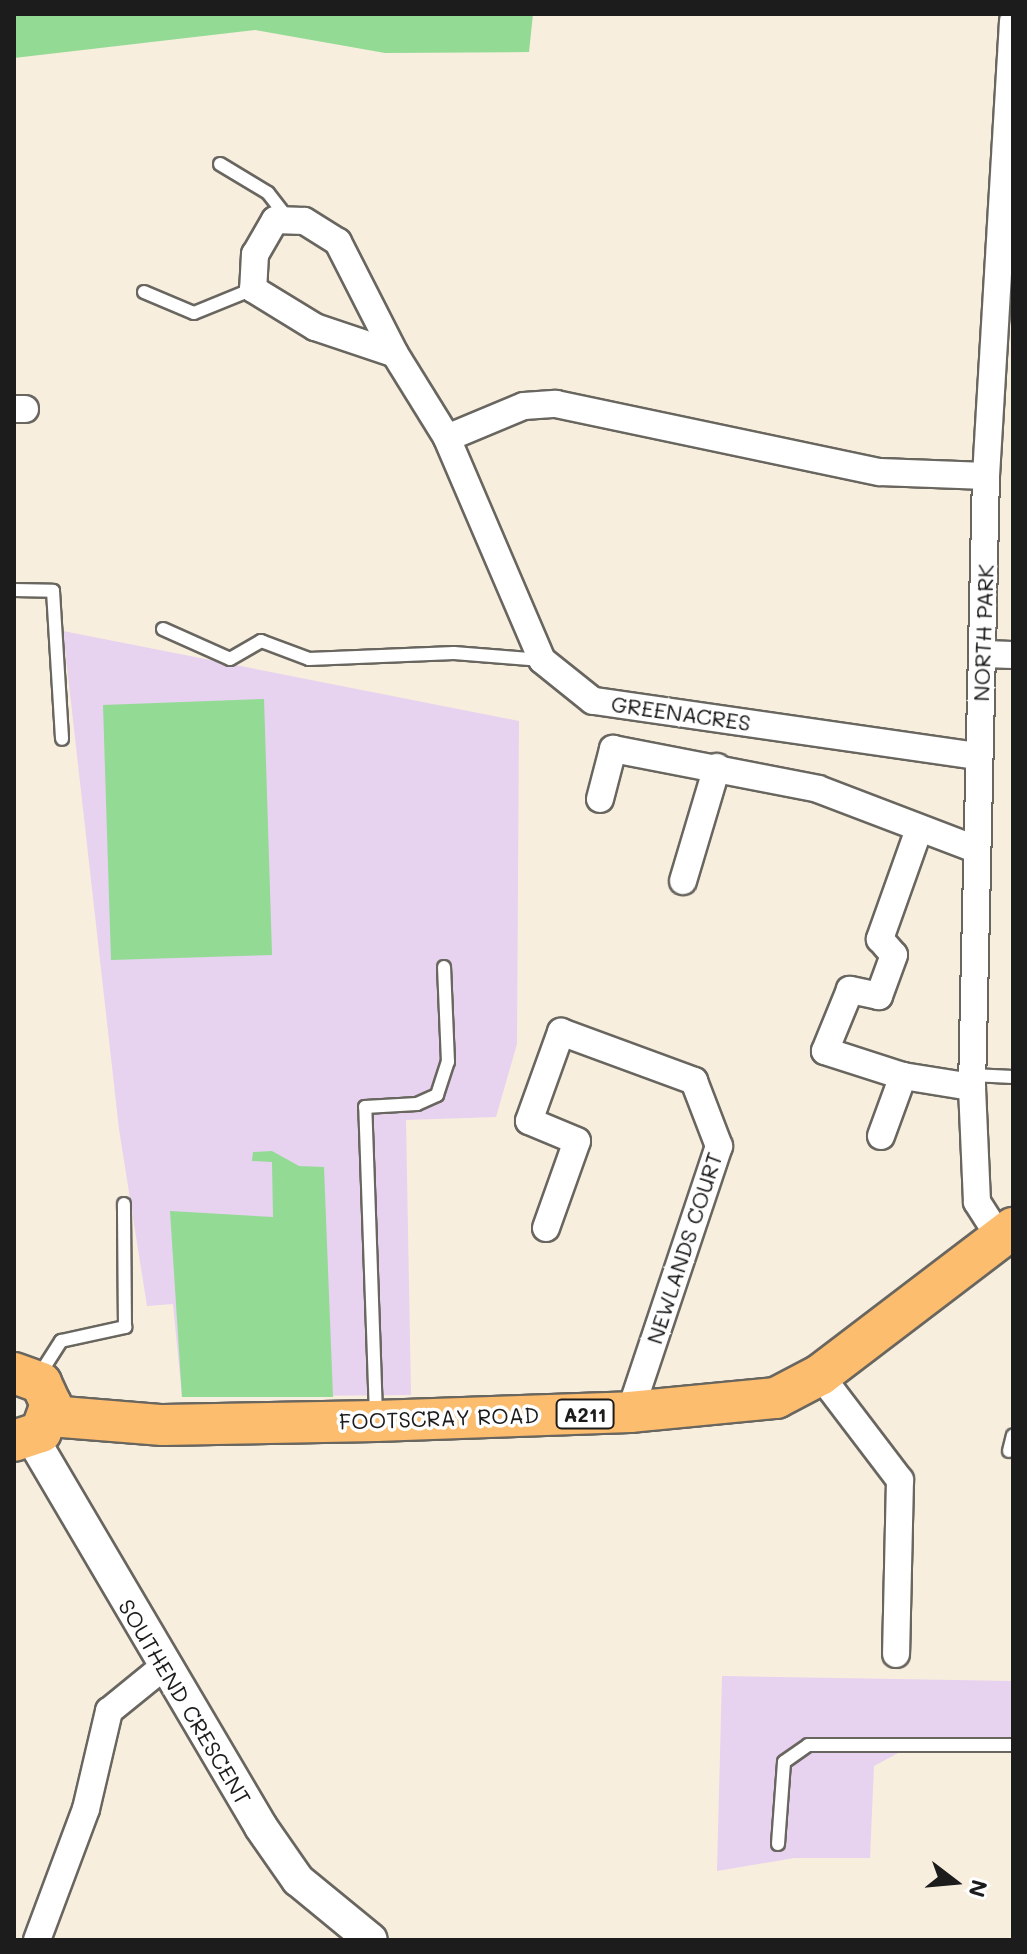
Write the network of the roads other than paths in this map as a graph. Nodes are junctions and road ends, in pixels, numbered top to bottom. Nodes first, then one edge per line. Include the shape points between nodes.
1 (1013, 21) edge
2 (220, 164) dead end
3 (286, 216) junction
4 (253, 289) junction
5 (144, 292) dead end
6 (395, 354) junction
7 (447, 438) junction
8 (986, 476) junction
9 (14, 590) edge
10 (163, 629) dead end
11 (984, 654) junction
12 (1013, 655) edge
13 (542, 660) junction
14 (62, 739) dead end
15 (977, 756) junction
16 (717, 767) junction
17 (600, 799) dead end
18 (918, 832) junction
19 (975, 849) junction
20 (683, 881) dead end
21 (444, 967) dead end
22 (903, 1076) junction
23 (1013, 1077) edge
24 (972, 1081) junction
25 (881, 1136) dead end
26 (124, 1204) dead end
27 (546, 1228) dead end
28 (1006, 1233) edge
29 (820, 1375) junction
30 (25, 1376) edge
31 (630, 1412) junction
32 (376, 1421) junction
33 (32, 1432) edge
34 (1013, 1435) edge
35 (1009, 1451) dead end
36 (896, 1654) dead end
37 (162, 1668) junction
38 (1013, 1745) edge
39 (778, 1844) dead end
40 (37, 1940) edge
41 (371, 1940) edge

1 - 8 street, NORTH PARK
2 - 3 lane, GREENACRES via 268,193
3 - 4 street via 265,231 250,273
3 - 6 street, GREENACRES via 324,232 349,255
4 - 5 lane via 194,313
4 - 6 street via 315,327
6 - 7 street, GREENACRES
7 - 8 street via 524,406 556,404 880,472
7 - 13 street, GREENACRES
8 - 11 street, NORTH PARK
9 - 14 lane via 53,591
10 - 13 lane via 230,659 261,641 309,659 454,653
11 - 12 street
11 - 15 street, NORTH PARK
13 - 15 street, GREENACRES via 593,701
15 - 19 street, NORTH PARK
16 - 17 street via 613,749
16 - 18 street via 818,789
16 - 20 street
18 - 19 street
18 - 22 street via 880,939 894,955 879,996 850,990 825,1051
19 - 24 street, NORTH PARK
21 - 32 lane via 448,1062 437,1095 417,1104 365,1107
22 - 24 street
22 - 25 street
23 - 24 lane
24 - 28 street, NORTH PARK via 977,1202
26 - 30 lane via 125,1327 61,1341
27 - 31 street, NEWLANDS COURT via 577,1141 529,1121 561,1032 694,1081 719,1146
28 - 29 main road, FOOTSCRAY ROAD / A211
29 - 31 main road, FOOTSCRAY ROAD / A211 via 776,1398
29 - 36 street via 900,1480
30 - 33 main road, SOUTHEND CRESCENT via 48,1393
31 - 32 main road, FOOTSCRAY ROAD / A211
32 - 33 main road, FOOTSCRAY ROAD / A211
33 - 37 street, SOUTHEND CRESCENT
34 - 35 lane
37 - 40 street via 109,1711 86,1809
37 - 41 street, SOUTHEND CRESCENT via 298,1880
38 - 39 lane via 808,1745 784,1762

